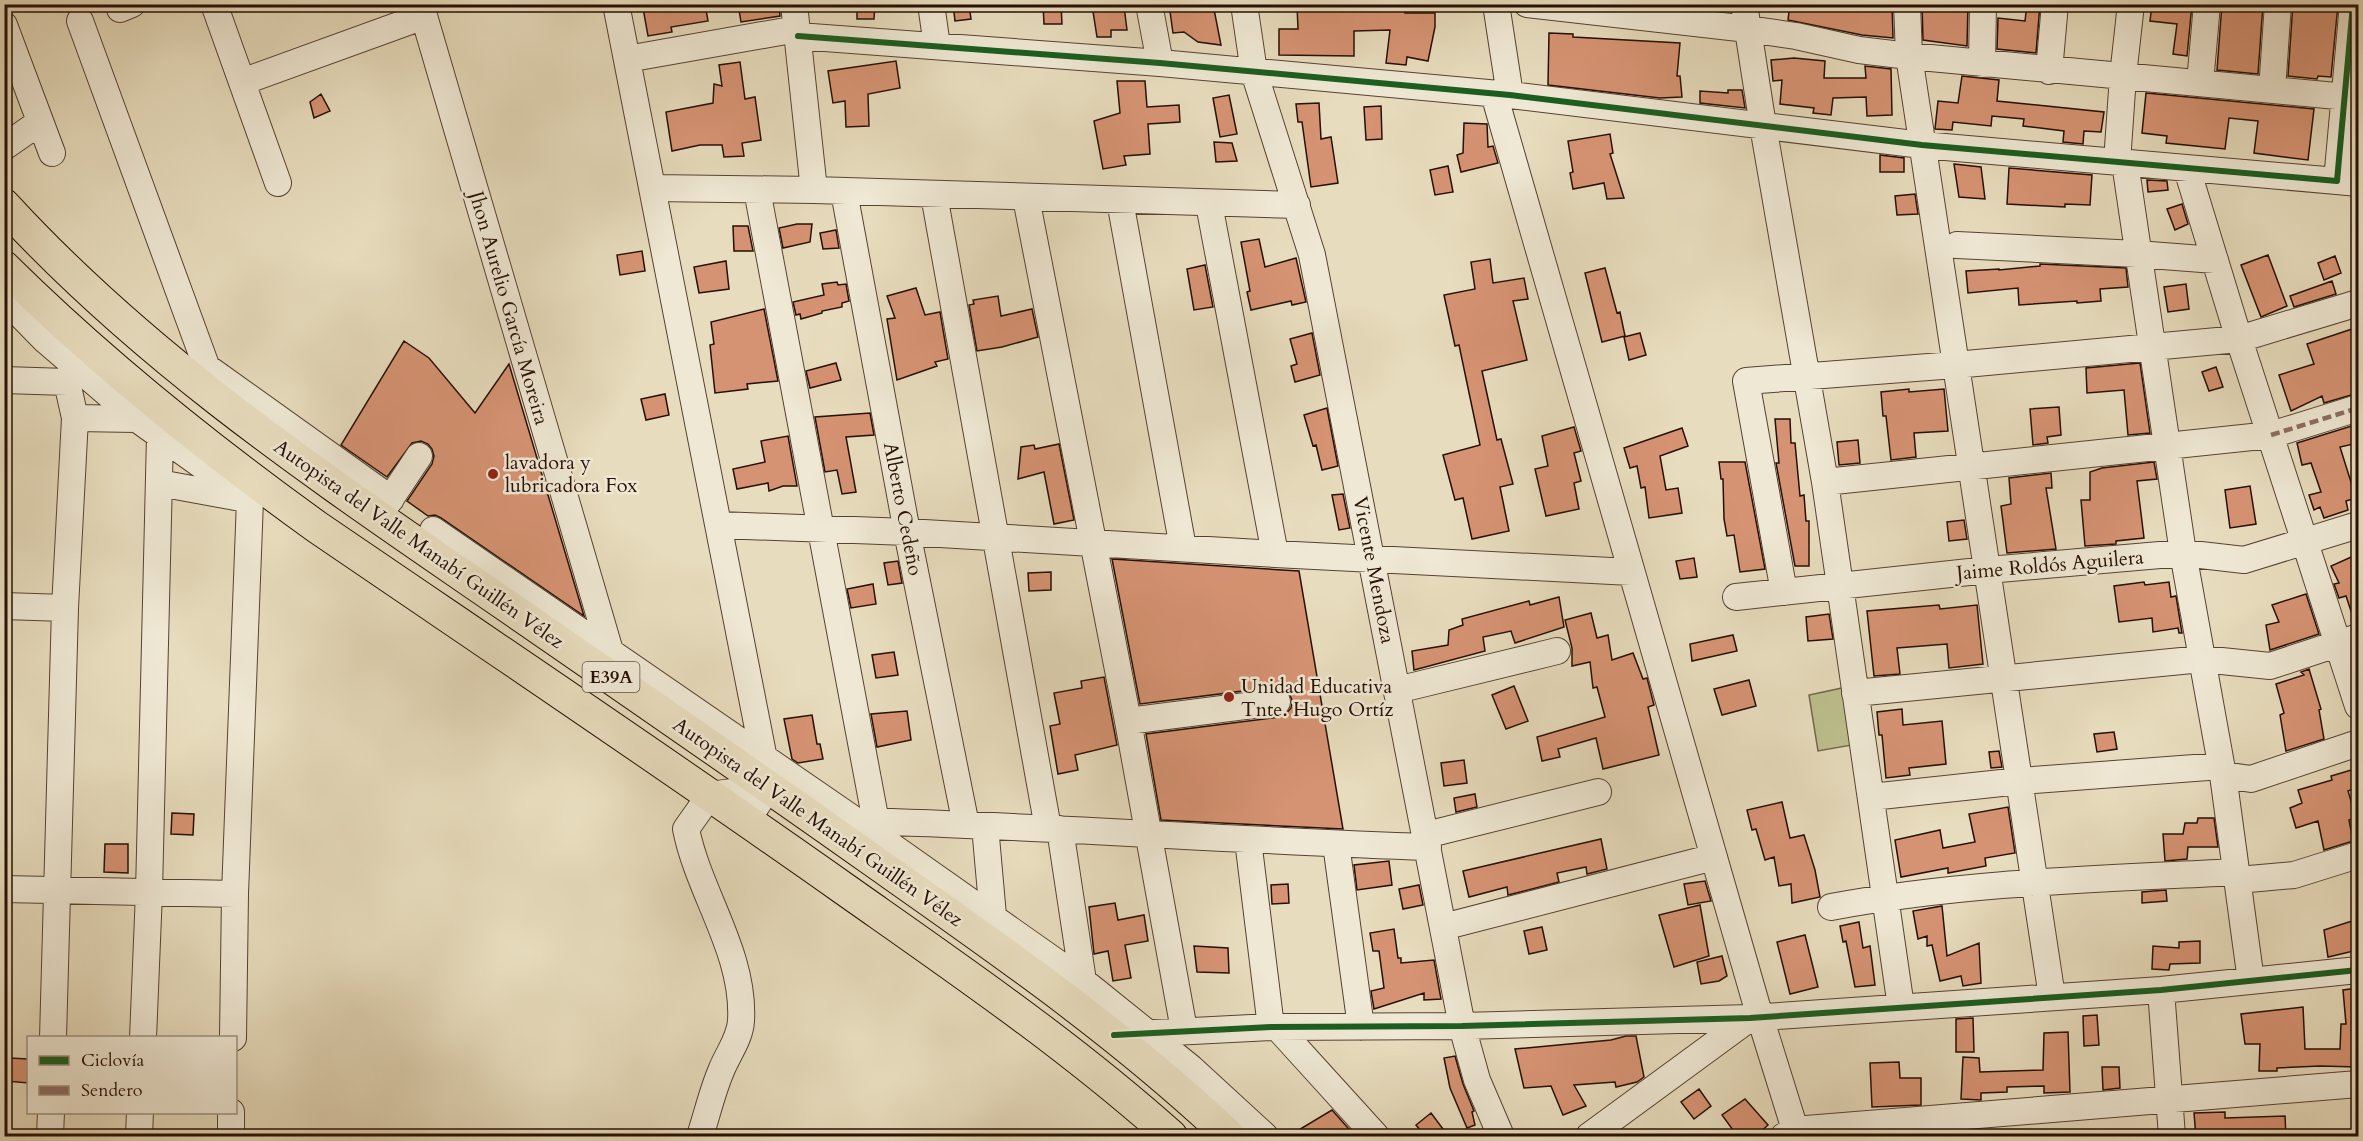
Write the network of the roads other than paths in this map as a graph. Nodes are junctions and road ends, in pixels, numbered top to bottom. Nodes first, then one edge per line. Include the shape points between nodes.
1 (214, 4) edge
2 (616, 4) edge
3 (931, 4) edge
4 (1149, 4) edge
5 (1244, 4) edge
6 (1496, 4) edge
7 (1527, 4) edge
8 (1744, 4) edge
9 (1907, 4) edge
10 (1983, 4) edge
11 (2055, 4) edge
12 (2131, 4) edge
13 (2207, 4) edge
14 (2278, 4) edge
15 (2353, 4) edge
16 (423, 10) edge
17 (80, 21) dead end
18 (796, 23) edge
19 (4, 25) edge
20 (1748, 30) junction
21 (937, 46) junction
22 (1909, 56) junction
23 (627, 59) junction
24 (1160, 63) junction
25 (1982, 64) junction
26 (2049, 71) junction
27 (1254, 72) junction
28 (2123, 76) junction
29 (242, 82) junction
30 (2200, 83) junction
31 (2272, 90) junction
32 (1502, 95) junction
33 (2352, 97) edge
34 (40, 122) junction
35 (1763, 126) junction
36 (1922, 145) junction
37 (4, 147) edge
38 (52, 153) dead end
39 (2121, 163) junction
40 (2187, 169) junction
41 (2348, 182) edge
42 (278, 183) dead end
43 (653, 188) junction
44 (756, 190) junction
45 (814, 190) junction
46 (844, 192) junction
47 (934, 195) junction
48 (1026, 198) junction
49 (1120, 201) junction
50 (1209, 204) junction
51 (1297, 205) junction
52 (4, 206) edge
53 (1957, 245) dead end
54 (2137, 254) junction
55 (2215, 260) junction
56 (4, 267) edge
57 (4, 298) edge
58 (2358, 303) edge
59 (2240, 339) junction
60 (2151, 346) junction
61 (205, 365) junction
62 (1955, 365) junction
63 (1808, 378) junction
64 (4, 380) edge
65 (219, 401) junction
66 (2358, 408) edge
67 (75, 418) junction
68 (137, 419) junction
69 (166, 427) junction
70 (2271, 435) junction
71 (2167, 446) junction
72 (419, 456) dead end
73 (1972, 467) junction
74 (1826, 482) junction
75 (159, 483) junction
76 (255, 493) junction
77 (385, 508) junction
78 (720, 525) junction
79 (2358, 525) edge
80 (819, 528) junction
81 (433, 530) dead end
82 (907, 532) junction
83 (997, 537) junction
84 (2306, 542) junction
85 (1092, 543) junction
86 (1184, 548) junction
87 (2183, 553) junction
88 (1275, 554) junction
89 (1372, 558) junction
90 (1988, 570) junction
91 (1631, 572) junction
92 (1841, 585) junction
93 (1784, 592) junction
94 (1736, 597) dead end
95 (4, 606) edge
96 (65, 608) junction
97 (2349, 641) edge
98 (1557, 651) dead end
99 (2202, 659) junction
100 (613, 667) junction
101 (2004, 680) junction
102 (1397, 690) junction
103 (1855, 693) junction
104 (1277, 702) dead end
105 (2358, 706) edge
106 (1128, 721) junction
107 (2358, 743) edge
108 (2222, 770) junction
109 (767, 773) junction
110 (2020, 781) junction
111 (1598, 792) dead end
112 (710, 795) junction
113 (1871, 797) junction
114 (747, 820) junction
115 (976, 825) junction
116 (870, 827) junction
117 (1054, 828) junction
118 (1149, 836) junction
119 (1248, 840) junction
120 (1427, 841) junction
121 (1336, 844) junction
122 (2358, 855) edge
123 (1714, 857) junction
124 (2238, 876) junction
125 (2036, 883) junction
126 (4, 888) edge
127 (58, 889) junction
128 (149, 892) junction
129 (235, 894) junction
130 (1886, 897) junction
131 (1831, 907) dead end
132 (992, 916) junction
133 (1443, 927) junction
134 (1075, 934) junction
135 (1027, 940) junction
136 (996, 947) junction
137 (2358, 970) edge
138 (1083, 981) junction
139 (2251, 981) junction
140 (2161, 990) junction
141 (2052, 997) junction
142 (1901, 1007) junction
143 (1755, 1018) junction
144 (1462, 1026) junction
145 (1274, 1027) junction
146 (1360, 1028) junction
147 (1184, 1030) junction
148 (1149, 1032) junction
149 (1114, 1035) junction
150 (53, 1036) edge
151 (143, 1036) edge
152 (232, 1036) edge
153 (2358, 1084) edge
154 (2169, 1100) junction
155 (51, 1114) edge
156 (140, 1114) edge
157 (231, 1114) edge
158 (1792, 1134) edge
159 (50, 1137) edge
160 (139, 1137) edge
161 (231, 1137) edge
162 (700, 1137) edge
163 (1170, 1137) edge
164 (1229, 1137) edge
165 (1265, 1137) edge
166 (1376, 1137) edge
167 (1501, 1137) edge
168 (1589, 1137) edge
169 (2172, 1137) edge

1 - 29 street
2 - 23 street
3 - 21 street
4 - 24 street
5 - 27 street, Vicente Mendoza
6 - 32 street
7 - 20 street
8 - 20 street
9 - 22 street
10 - 25 street
11 - 26 street
12 - 28 street
13 - 30 street
14 - 31 street
15 - 33 street
16 - 29 street
16 - 100 street, Jhon Aurelio García Moreira
17 - 61 street
18 - 21 street
18 - 23 street
18 - 45 street
19 - 34 street
20 - 22 street
20 - 35 street
21 - 24 street
22 - 25 street
22 - 36 street
23 - 43 street
24 - 27 street
25 - 26 street
26 - 28 street
27 - 32 street
27 - 51 street, Vicente Mendoza
28 - 30 street
28 - 39 street
29 - 42 street
30 - 31 street
31 - 33 street
32 - 35 street
32 - 91 street
33 - 41 street
34 - 37 street
34 - 38 street
35 - 36 street
35 - 63 street
36 - 39 street
36 - 62 street
39 - 40 street
39 - 54 street
40 - 41 street
40 - 55 street
43 - 44 street
43 - 78 street
44 - 45 street
44 - 80 street
45 - 46 street
46 - 47 street
46 - 82 street, Alberto Cedeño
47 - 48 street
47 - 83 street
48 - 49 street
48 - 85 street
49 - 50 street
49 - 86 street
50 - 51 street
50 - 88 street
51 - 89 street, Vicente Mendoza via 1312,255
52 - 65 main road, Autopista del Valle Manabí Guillén Vélez / E39A via 87,290
53 - 54 street
54 - 55 street
54 - 60 street
55 - 59 street
56 - 69 main road, Autopista del Valle Manabí Guillén Vélez / E39A
57 - 68 street via 45,340
58 - 59 street
59 - 60 street
59 - 70 street
60 - 62 street
60 - 71 street
61 - 65 street
61 - 77 street
62 - 63 street
62 - 73 street
63 - 74 street
63 - 93 street via 1746,381
64 - 67 street via 66,382
65 - 77 main road, Autopista del Valle Manabí Guillén Vélez / E39A
66 - 70 street
67 - 68 street
67 - 96 street
68 - 69 street
69 - 75 street
69 - 76 main road, Autopista del Valle Manabí Guillén Vélez / E39A
70 - 71 street
70 - 84 street
71 - 73 street
71 - 87 street
72 - 77 street
73 - 74 street
73 - 90 street
74 - 92 street
75 - 76 street
75 - 128 street
76 - 112 main road, Autopista del Valle Manabí Guillén Vélez / E39A via 317,527
76 - 129 street
77 - 100 main road, Autopista del Valle Manabí Guillén Vélez / E39A
78 - 80 street
78 - 109 street
79 - 84 street, Jaime Roldós Aguilera
80 - 82 street
80 - 116 street
81 - 100 street
82 - 83 street
82 - 115 street, Alberto Cedeño
83 - 85 street
83 - 117 street
84 - 87 street, Jaime Roldós Aguilera via 2244,560
84 - 97 street
85 - 86 street
85 - 106 street
86 - 88 street
87 - 90 street, Jaime Roldós Aguilera
87 - 99 street
88 - 89 street
89 - 91 street
89 - 102 street, Vicente Mendoza
90 - 92 street, Jaime Roldós Aguilera
90 - 101 street
91 - 123 street
92 - 93 street, Jaime Roldós Aguilera
92 - 103 street
93 - 94 street, Jaime Roldós Aguilera
95 - 96 street
96 - 127 street
97 - 99 street via 2270,666
97 - 105 street
98 - 102 street
99 - 101 street
99 - 108 street
100 - 109 main road, Autopista del Valle Manabí Guillén Vélez / E39A
101 - 103 street
101 - 110 street
102 - 120 street, Vicente Mendoza
103 - 113 street
104 - 106 street
106 - 118 street
107 - 108 street via 2251,779
108 - 110 street
108 - 124 street
109 - 112 street
109 - 114 street
109 - 116 street
109 - 136 main road, Autopista del Valle Manabí Guillén Vélez / E39A
110 - 113 street
110 - 125 street
111 - 120 street
112 - 114 main road, Autopista del Valle Manabí Guillén Vélez / E39A
112 - 162 street via 686,829 735,967 741,1023 721,1069
113 - 130 street
114 - 163 main road, Autopista del Valle Manabí Guillén Vélez / E39A via 1028,1019
115 - 116 street
115 - 117 street
115 - 132 street, Alberto Cedeño
116 - 132 street
117 - 118 street
117 - 134 street
118 - 119 street
118 - 147 street
119 - 121 street
119 - 145 street
120 - 121 street
120 - 133 street, Vicente Mendoza
121 - 146 street
122 - 124 street via 2294,875
123 - 133 street
123 - 143 street
124 - 125 street
124 - 139 street
125 - 130 street
125 - 141 street
126 - 127 street
127 - 128 street
127 - 150 street
128 - 129 street
128 - 151 street
129 - 152 street
130 - 131 street
130 - 142 street
132 - 135 street
132 - 136 street, Alberto Cedeño
133 - 144 street, Vicente Mendoza
134 - 135 street
134 - 138 street
135 - 138 street
136 - 149 main road, Autopista del Valle Manabí Guillén Vélez / E39A
137 - 139 street
138 - 148 street
139 - 140 street
140 - 141 street
140 - 154 street
141 - 142 street
142 - 143 street
143 - 144 street
143 - 158 street
143 - 168 street
144 - 146 street
144 - 167 street, Vicente Mendoza via 1477,1080
145 - 146 street
145 - 147 street
145 - 166 street
147 - 148 street
148 - 149 street
148 - 165 street
149 - 164 main road, Autopista del Valle Manabí Guillén Vélez / E39A
153 - 154 street
154 - 158 street
154 - 169 street
155 - 159 street
156 - 160 street
157 - 161 street

